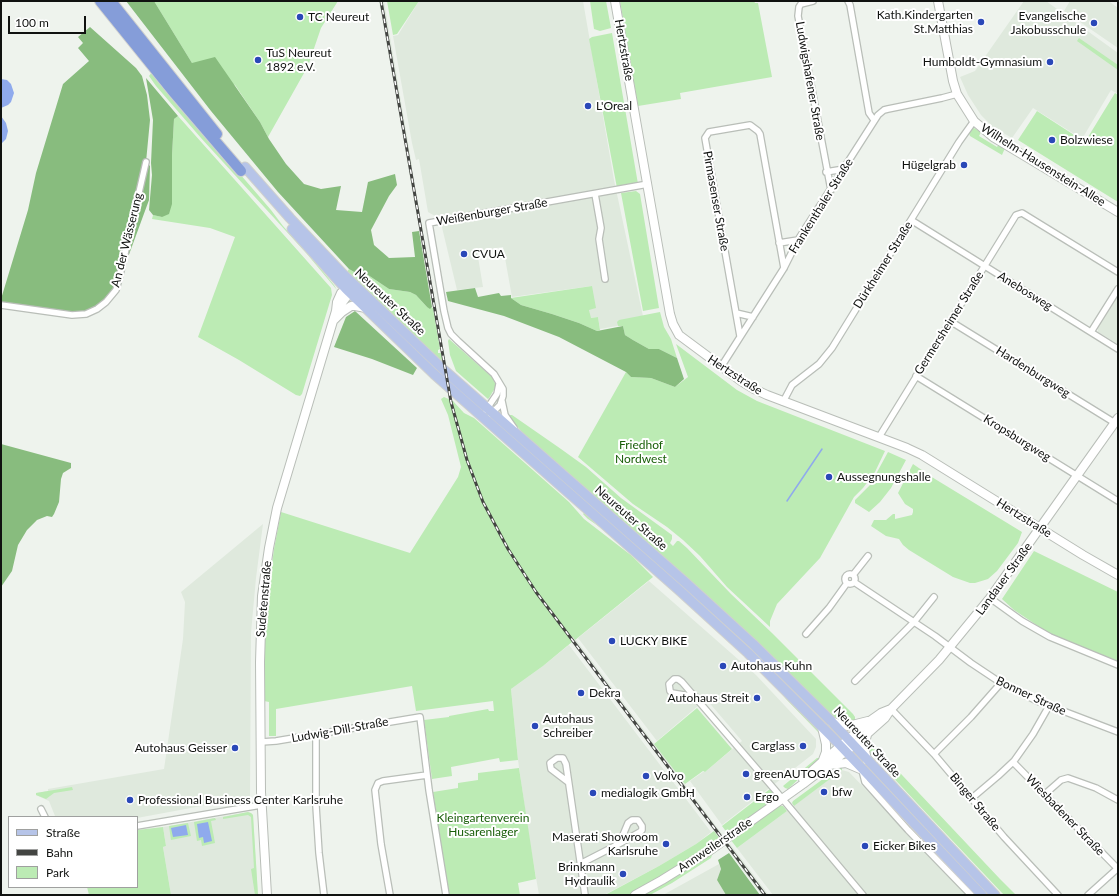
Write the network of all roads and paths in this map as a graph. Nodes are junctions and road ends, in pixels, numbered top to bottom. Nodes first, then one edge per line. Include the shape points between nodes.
1 (100, 1) edge
2 (111, 1) edge
3 (615, 1) edge
4 (813, 1) edge
5 (848, 1) edge
6 (938, 1) edge
7 (957, 94) junction
8 (874, 120) junction
9 (974, 120) junction
10 (146, 162) dead end
11 (243, 169) junction
12 (844, 169) junction
13 (826, 172) junction
14 (648, 184) junction
15 (830, 190) junction
16 (595, 194) junction
17 (1118, 212) edge
18 (911, 220) junction
19 (798, 240) junction
20 (778, 243) junction
21 (985, 266) junction
22 (784, 268) junction
23 (1118, 272) edge
24 (605, 279) dead end
25 (1118, 289) edge
26 (350, 290) junction
27 (1, 305) edge
28 (366, 308) junction
29 (736, 313) junction
30 (753, 317) junction
31 (334, 320) junction
32 (950, 321) junction
33 (1091, 332) junction
34 (740, 336) junction
35 (1118, 349) edge
36 (721, 367) junction
37 (916, 376) junction
38 (500, 383) junction
39 (502, 401) junction
40 (783, 402) junction
41 (490, 410) junction
42 (483, 418) junction
43 (1116, 421) edge
44 (518, 435) junction
45 (879, 437) junction
46 (1078, 476) junction
47 (1118, 501) edge
48 (1040, 528) junction
49 (868, 556) dead end
50 (1118, 574) edge
51 (853, 575) junction
52 (854, 582) junction
53 (847, 583) junction
54 (934, 597) dead end
55 (990, 598) junction
56 (914, 622) junction
57 (806, 634) dead end
58 (950, 647) junction
59 (1118, 665) edge
60 (855, 681) dead end
61 (1001, 683) junction
62 (696, 698) junction
63 (1049, 706) junction
64 (891, 709) junction
65 (871, 720) junction
66 (832, 722) junction
67 (821, 726) junction
68 (870, 731) junction
69 (1118, 732) edge
70 (316, 734) junction
71 (261, 742) junction
72 (851, 742) junction
73 (843, 749) junction
74 (934, 754) junction
75 (867, 760) junction
76 (1013, 762) junction
77 (826, 763) junction
78 (862, 769) junction
79 (427, 775) junction
80 (568, 782) dead end
81 (1045, 794) junction
82 (972, 798) junction
83 (782, 799) junction
84 (1118, 800) edge
85 (262, 805) junction
86 (41, 809) dead end
87 (44, 816) edge
88 (138, 826) edge
89 (615, 846) junction
90 (580, 864) junction
91 (1118, 869) edge
92 (267, 895) edge
93 (324, 895) edge
94 (390, 895) edge
95 (446, 895) edge
96 (585, 895) edge
97 (635, 895) edge
98 (863, 895) edge
99 (971, 895) edge
100 (982, 895) edge
101 (995, 895) edge
102 (1058, 895) edge
103 (1088, 895) edge

1 - 11 highway via 180,99
2 - 11 highway
3 - 14 main road, Hertzstraße
4 - 13 street, Ludwigshafener Straße via 801,4 798,16
5 - 8 street via 869,113
6 - 7 main road, Wilhelm-Hausenstein-Allee
7 - 8 street, Frankenthaler Straße via 888,109
7 - 9 main road, Wilhelm-Hausenstein-Allee
8 - 12 street, Frankenthaler Straße
9 - 17 main road, Wilhelm-Hausenstein-Allee via 994,137
9 - 18 street, Dürkheimer Straße
10 - 27 street, An der Wässerung via 116,290 106,302 86,314 72,315
11 - 26 main road, Neureuter Straße
12 - 13 street
12 - 15 street, Frankenthaler Straße
13 - 15 street, Ludwigshafener Straße
14 - 16 street, Weißenburger Straße
14 - 36 main road, Hertzstraße via 673,324 684,339
15 - 19 street, Frankenthaler Straße
16 - 24 street
16 - 38 street, Weißenburger Straße via 429,223 448,328 454,338 494,374
18 - 21 street, Anebosweg
18 - 40 street, Dürkheimer Straße via 832,348 819,364 792,385
19 - 20 street
19 - 22 street, Frankenthaler Straße
20 - 22 street
20 - 29 street, Pirmasenser Straße via 760,134 752,125 709,132 705,138
21 - 23 street, Germersheimer Straße via 1016,215 1022,212
21 - 32 street, Germersheimer Straße
21 - 33 street, Anebosweg
22 - 30 street, Frankenthaler Straße
25 - 33 street
26 - 28 main road, Neureuter Straße
26 - 31 main road, Sudetenstraße via 336,311
26 - 41 main road, Neureuter Straße
28 - 31 main road via 351,306
28 - 42 main road, Neureuter Straße
29 - 30 street
29 - 34 street, Pirmasenser Straße
30 - 34 street, Frankenthaler Straße
31 - 71 main road, Sudetenstraße via 279,501 269,548 262,596
32 - 37 street, Germersheimer Straße
32 - 43 street, Hardenburgweg
33 - 35 street, Anebosweg
34 - 36 street, Frankenthaler Straße
36 - 40 main road, Hertzstraße via 754,389
37 - 45 street, Germersheimer Straße
37 - 46 street, Kropsburgweg
38 - 39 street via 503,389
38 - 41 street
39 - 41 street via 497,409
39 - 44 street via 505,415
40 - 45 main road, Hertzstraße
41 - 42 street
41 - 44 main road, Neureuter Straße
42 - 67 main road, Neureuter Straße via 742,647
43 - 46 main road, Landauer Straße
44 - 66 main road, Neureuter Straße via 753,644
45 - 48 main road, Hertzstraße via 922,455
46 - 47 street, Kropsburgweg
46 - 48 main road, Landauer Straße
48 - 50 main road, Hertzstraße
48 - 55 main road, Landauer Straße
49 - 51 street
51 - 52 street
51 - 53 street via 846,577
52 - 53 street
52 - 56 street, Bonner Straße
53 - 57 street
54 - 56 street
55 - 58 main road, Landauer Straße
55 - 59 street via 1050,637
56 - 58 street, Bonner Straße
56 - 60 street
58 - 61 street, Bonner Straße
58 - 64 main road, Landauer Straße
61 - 63 street, Bonner Straße
61 - 74 street via 972,717
62 - 62 street via 680,680 674,679 669,684 672,693
62 - 83 street
63 - 69 street, Bonner Straße
63 - 76 street
64 - 65 main road, Landauer Straße
64 - 68 main road, Landauer Straße
64 - 74 street, Binger Straße
65 - 66 main road via 850,726
65 - 72 main road, Landauer Straße
66 - 72 main road, Neureuter Straße
67 - 73 main road, Neureuter Straße
67 - 77 main road via 826,744
68 - 72 main road, Landauer Straße
68 - 75 main road via 864,742
70 - 71 street, Ludwig-Dill-Straße
70 - 79 street, Ludwig-Dill-Straße via 420,717
70 - 93 street via 316,806
71 - 85 main road, Sudetenstraße
72 - 73 main road, Annweilerstraße
72 - 75 main road, Neureuter Straße
73 - 77 main road, Annweilerstraße
73 - 78 main road, Neureuter Straße
74 - 82 street, Binger Straße
75 - 101 main road, Neureuter Straße
76 - 81 street, Wiesbadener Straße
76 - 82 street
77 - 78 main road via 846,763
77 - 83 main road, Annweilerstraße
78 - 99 street, Neureuter Straße via 865,782
78 - 100 main road, Neureuter Straße
79 - 94 street via 383,781 378,783 375,790
79 - 95 street
80 - 90 street
81 - 84 street via 1061,780 1068,778 1096,788
81 - 91 street, Wiesbadener Straße
82 - 102 street, Binger Straße
83 - 97 main road, Annweilerstraße via 712,848
83 - 98 street
85 - 88 street
85 - 92 main road, Sudetenstraße
86 - 87 street
89 - 89 street via 642,830 638,820 628,823
89 - 90 street
90 - 96 street
91 - 103 street

